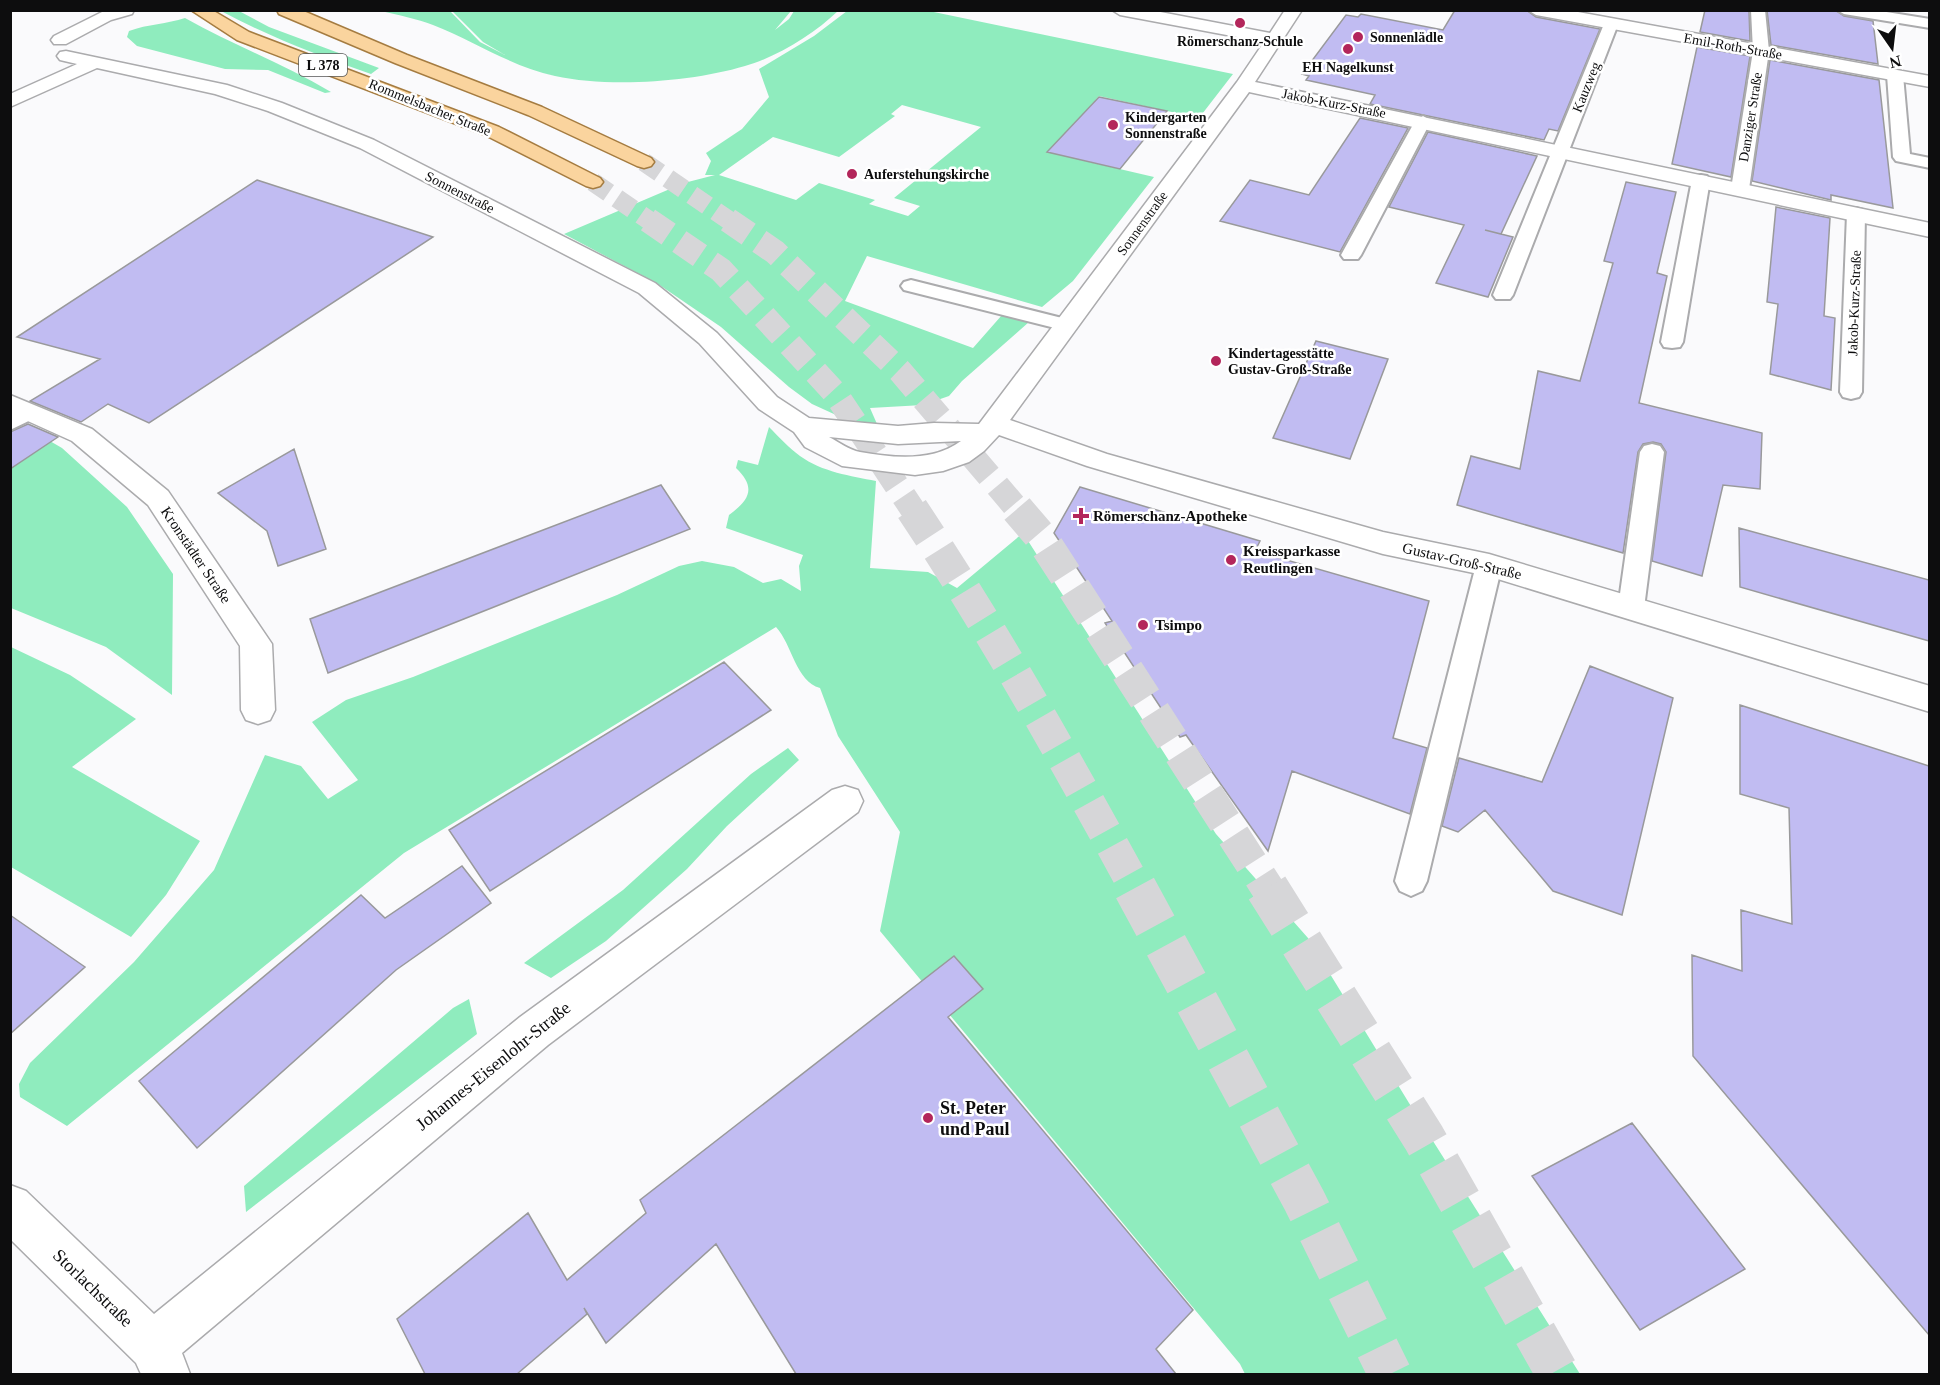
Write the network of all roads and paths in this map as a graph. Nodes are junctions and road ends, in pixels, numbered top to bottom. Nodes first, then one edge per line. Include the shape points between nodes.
1 (79, 10) edge
2 (126, 10) edge
3 (199, 10) edge
4 (285, 10) edge
5 (1120, 10) edge
6 (1294, 10) edge
7 (1536, 10) edge
8 (1758, 10) edge
9 (1844, 10) edge
10 (1611, 24) junction
11 (1929, 24) edge
12 (1275, 39) junction
13 (63, 48) junction
14 (1761, 51) junction
15 (47, 63) dead end
16 (94, 63) junction
17 (1895, 75) junction
18 (1929, 82) edge
19 (1244, 85) junction
20 (10, 101) edge
21 (1424, 121) junction
22 (1561, 150) junction
23 (644, 162) tunnel mouth
24 (1929, 163) edge
25 (1701, 180) junction
26 (593, 182) tunnel mouth
27 (1740, 189) junction
28 (1856, 214) junction
29 (1929, 230) edge
30 (1351, 255) dead end
31 (911, 286) dead end
32 (1503, 295) dead end
33 (1067, 325) junction
34 (1672, 342) dead end
35 (1851, 392) dead end
36 (17, 413) edge
37 (990, 428) junction
38 (1652, 452) dead end
39 (1489, 565) junction
40 (1631, 608) junction
41 (1929, 699) edge
42 (258, 710) dead end
43 (845, 801) dead end
44 (1411, 881) dead end
45 (10, 1207) edge
46 (160, 1360) edge

1 - 13 street via 66,22
2 - 13 street via 105,16
3 - 26 main road, Rommelsbacher Straße / L 378 via 243,36 482,126
4 - 23 main road, L 378 via 535,111
5 - 12 street
6 - 12 street, Sonnenstraße
7 - 10 street, Emil-Roth-Straße
8 - 14 lane, Danziger Straße
9 - 11 lane
10 - 14 street, Emil-Roth-Straße
10 - 22 lane, Kauzweg
12 - 19 street, Sonnenstraße
13 - 15 street
13 - 16 street, Sonnenstraße
14 - 17 street, Emil-Roth-Straße
14 - 27 lane, Danziger Straße
16 - 20 street
16 - 37 street, Sonnenstraße via 220,89 367,144 647,288 708,338 768,403 803,426 815,441 852,460 915,466 943,462 959,456
17 - 18 street, Emil-Roth-Straße
17 - 24 lane via 1902,157
19 - 21 street, Jakob-Kurz-Straße
19 - 33 street, Sonnenstraße
21 - 22 street, Jakob-Kurz-Straße
21 - 30 lane
22 - 25 street, Jakob-Kurz-Straße
22 - 32 lane
25 - 27 street, Jakob-Kurz-Straße
25 - 34 lane
27 - 28 street, Jakob-Kurz-Straße
28 - 29 street, Jakob-Kurz-Straße
28 - 35 lane, Jakob-Kurz-Straße
31 - 33 lane
33 - 37 street, Sonnenstraße
36 - 42 street, Kronstädter Straße via 82,435 158,498 256,644
37 - 39 street, Gustav-Groß-Straße via 1383,543
38 - 40 lane
39 - 40 street, Gustav-Groß-Straße
39 - 44 lane
40 - 41 street, Gustav-Groß-Straße
43 - 46 street, Johannes-Eisenlohr-Straße via 534,1031
45 - 46 street, Storlachstraße

